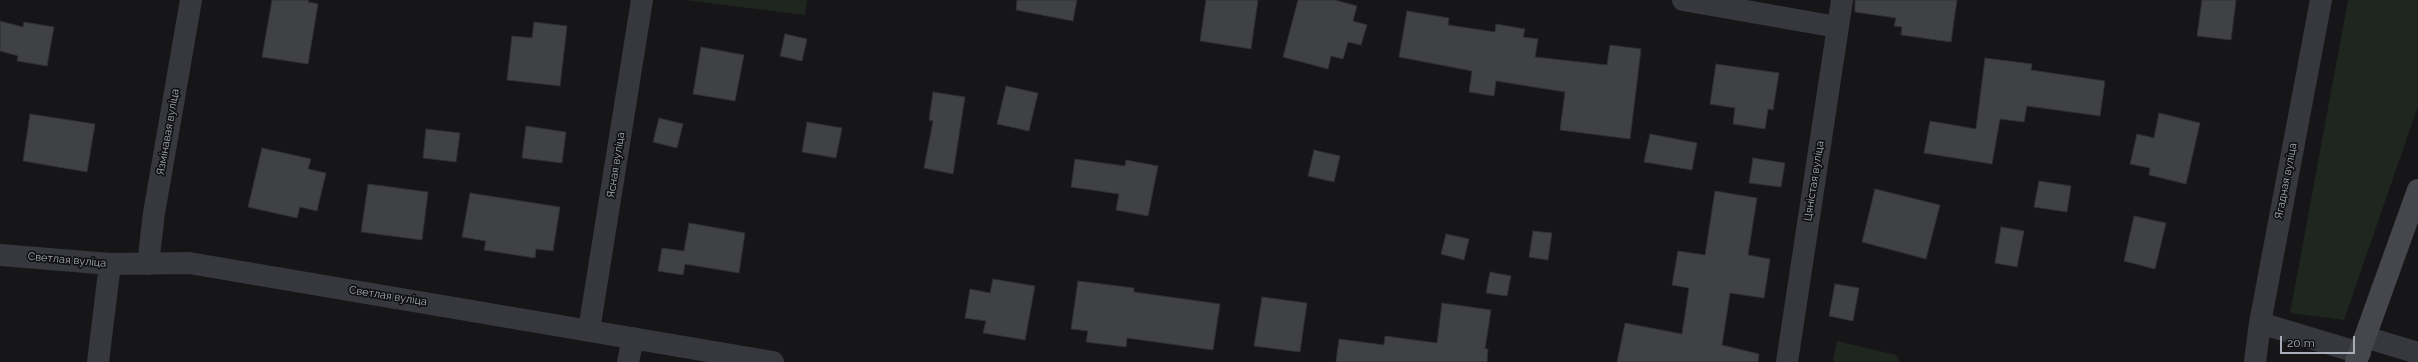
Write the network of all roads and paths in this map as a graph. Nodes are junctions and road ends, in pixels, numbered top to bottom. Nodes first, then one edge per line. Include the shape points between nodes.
1 (190, 0) edge
2 (642, 0) edge
3 (1683, 0) edge
4 (1842, 0) edge
5 (2321, 0) edge
6 (1837, 27) junction
7 (2418, 190) edge
8 (0, 255) edge
9 (110, 264) junction
10 (148, 264) junction
11 (2260, 323) junction
12 (589, 330) junction
13 (633, 338) junction
14 (2360, 351) edge
15 (2418, 353) edge
16 (98, 362) edge
17 (628, 362) edge
18 (773, 362) edge
19 (1786, 362) edge
20 (2255, 362) edge

1 - 10 street, Язмінавая вуліца via 154,212
2 - 12 street, Ясная вуліца
3 - 6 street
4 - 6 street, Цяністая вуліца
5 - 11 street, Ягадная вуліца
6 - 19 street, Цяністая вуліца
7 - 14 main road
8 - 9 street, Светлая вуліца
9 - 10 street, Светлая вуліца
9 - 16 street
10 - 12 street, Светлая вуліца via 189,263
11 - 14 street
11 - 20 street, Ягадная вуліца
12 - 13 street, Светлая вуліца
13 - 17 street
13 - 18 street, Светлая вуліца
14 - 15 street

